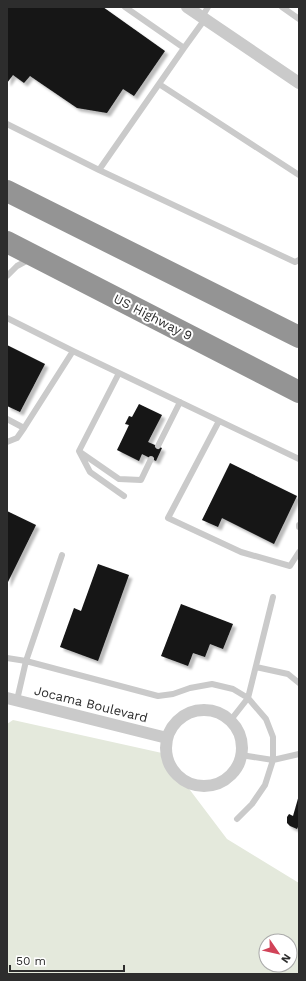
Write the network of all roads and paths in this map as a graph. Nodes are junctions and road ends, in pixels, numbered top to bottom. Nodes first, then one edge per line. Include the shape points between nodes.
1 (125, 7) edge
2 (187, 7) edge
3 (282, 7) edge
4 (205, 15) edge
5 (299, 19) edge
6 (184, 48) junction
7 (299, 83) edge
8 (159, 84) junction
9 (7, 124) edge
10 (100, 170) junction
11 (299, 175) edge
12 (7, 191) edge
13 (7, 242) edge
14 (35, 256) junction
15 (299, 260) edge
16 (7, 276) edge
17 (7, 318) edge
18 (299, 337) edge
19 (73, 351) junction
20 (119, 373) junction
21 (299, 392) edge
22 (180, 402) junction
23 (7, 419) edge
24 (219, 420) junction
25 (24, 428) junction
26 (7, 442) edge
27 (158, 446) dead end
28 (79, 451) junction
29 (151, 459) dead end
30 (299, 459) edge
31 (124, 496) dead end
32 (299, 552) edge
33 (62, 555) dead end
34 (274, 596) dead end
35 (7, 658) edge
36 (26, 661) junction
37 (256, 667) junction
38 (299, 683) edge
39 (248, 698) junction
40 (12, 699) edge
41 (230, 721) junction
42 (168, 738) junction
43 (299, 754) edge
44 (241, 755) junction
45 (273, 760) junction
46 (237, 819) dead end

1 - 6 lane
2 - 4 street
3 - 5 lane
4 - 6 lane
4 - 7 street
6 - 8 lane
8 - 10 lane
8 - 11 lane
9 - 10 lane
10 - 15 lane via 295,262
12 - 18 highway
13 - 14 highway, US Highway 9
14 - 16 lane via 17,266
14 - 21 highway, US Highway 9
17 - 19 lane
19 - 20 lane
19 - 25 lane
20 - 22 lane
20 - 28 lane
22 - 24 lane
22 - 27 lane
23 - 25 lane
24 - 30 lane
24 - 32 lane via 168,518 241,552 290,566
25 - 26 lane via 17,438
28 - 29 lane via 119,479 141,480
28 - 31 lane via 90,472
33 - 36 lane
34 - 37 lane
35 - 36 lane
36 - 39 lane via 158,696 212,684 233,689
36 - 40 lane
37 - 38 lane via 288,674
37 - 39 lane
39 - 41 lane
39 - 45 lane via 266,719 272,736
40 - 42 street, Jocama Boulevard
41 - 42 street via 214,712 191,713 180,718 172,727
41 - 44 street via 239,736
42 - 44 street via 167,758 172,768 182,780 193,785 216,784 227,778 235,770
43 - 45 lane
44 - 45 lane
45 - 46 lane via 265,785 252,804

